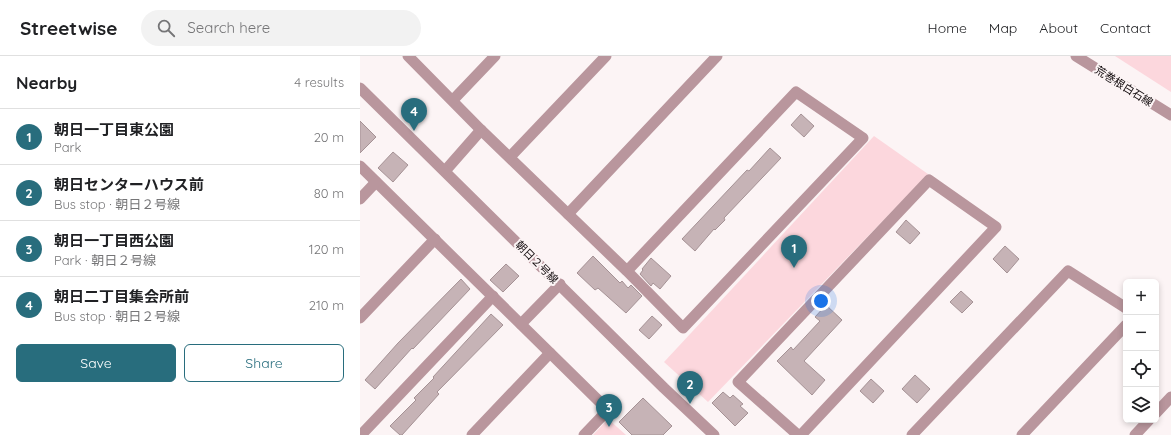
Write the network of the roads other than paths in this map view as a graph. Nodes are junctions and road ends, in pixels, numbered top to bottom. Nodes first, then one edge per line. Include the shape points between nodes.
1 (408, 56) edge
2 (495, 56) edge
3 (606, 56) edge
4 (717, 56) edge
5 (1076, 56) edge
6 (360, 88) edge
7 (453, 100) junction
8 (1171, 115) edge
9 (481, 130) junction
10 (510, 157) junction
11 (360, 166) edge
12 (445, 171) junction
13 (376, 182) junction
14 (360, 199) edge
15 (568, 214) junction
16 (434, 239) junction
17 (627, 271) junction
18 (560, 284) junction
19 (493, 296) junction
20 (1123, 306) edge
21 (360, 318) edge
22 (522, 324) junction
23 (1123, 329) edge
24 (550, 353) junction
25 (1171, 397) edge
26 (1159, 410) edge
27 (1146, 423) edge
28 (361, 435) edge
29 (472, 435) edge
30 (584, 435) edge
31 (714, 435) edge
32 (799, 435) edge
33 (912, 435) edge
34 (1022, 435) edge
35 (1135, 435) edge

1 - 7 street
2 - 7 street
3 - 10 street
4 - 15 street
5 - 8 street, 荒巻根白石線
6 - 12 street, 朝日２号線
7 - 9 street
9 - 10 street
9 - 12 street
10 - 15 street
11 - 13 street
12 - 18 street, 朝日２号線
13 - 14 street
13 - 16 street
15 - 17 street
16 - 19 street
16 - 21 street
17 - 17 street via 683,328 863,138 796,92
18 - 22 street
18 - 31 street, 朝日２号線
19 - 22 street
19 - 28 street
20 - 33 street via 1068,271
22 - 24 street
23 - 34 street
24 - 29 street
24 - 30 street via 608,410
25 - 26 street
27 - 35 street
32 - 32 street via 738,382 929,180 996,227

